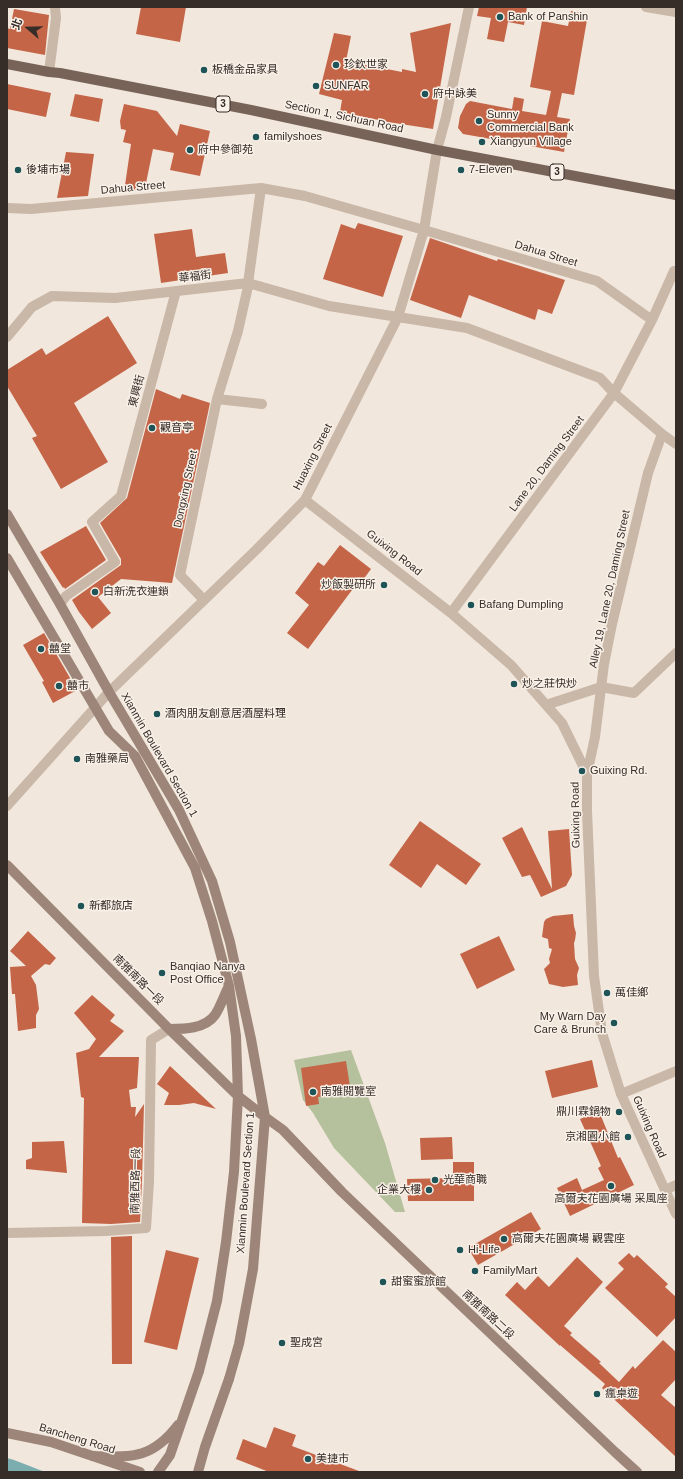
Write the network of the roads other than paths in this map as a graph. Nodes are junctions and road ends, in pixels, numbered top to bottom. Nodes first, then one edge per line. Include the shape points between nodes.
1 (55, 7) edge
2 (469, 7) edge
3 (646, 7) edge
4 (676, 12) edge
5 (7, 64) edge
6 (49, 72) junction
7 (437, 150) junction
8 (261, 188) junction
9 (676, 195) edge
10 (7, 208) edge
11 (424, 230) junction
12 (676, 271) edge
13 (248, 283) junction
14 (176, 291) junction
15 (398, 317) junction
16 (652, 320) junction
17 (7, 337) edge
18 (614, 393) junction
19 (218, 400) junction
20 (262, 404) dead end
21 (662, 434) junction
22 (676, 444) edge
23 (305, 500) junction
24 (7, 514) edge
25 (7, 558) edge
26 (204, 600) junction
27 (60, 604) junction
28 (451, 613) junction
29 (676, 654) edge
30 (601, 687) junction
31 (109, 692) junction
32 (99, 704) junction
33 (546, 705) junction
34 (587, 774) junction
35 (7, 806) edge
36 (7, 865) edge
37 (229, 986) junction
38 (168, 1029) junction
39 (675, 1067) edge
40 (621, 1094) junction
41 (238, 1096) junction
42 (254, 1108) joint
43 (265, 1117) junction
44 (676, 1185) edge
45 (666, 1190) junction
46 (676, 1214) edge
47 (7, 1233) edge
48 (184, 1417) junction
49 (7, 1433) edge
50 (205, 1447) junction
51 (93, 1456) junction
52 (140, 1472) edge
53 (158, 1472) edge
54 (198, 1472) edge
55 (206, 1472) edge
56 (638, 1472) edge

1 - 6 street via 56,18
2 - 7 street
3 - 4 street
5 - 6 main road, Section 1, Sichuan Road / 3
6 - 7 main road, Section 1, Sichuan Road / 3 via 251,110
7 - 9 main road, Section 1, Sichuan Road / 3
7 - 11 street
8 - 10 street, Dahua Street via 31,209
8 - 11 street, Dahua Street via 305,196
8 - 13 street
11 - 15 street, Huaxing Street
11 - 16 street, Dahua Street via 596,281
12 - 16 street
13 - 14 street, 華福街
13 - 15 street, 華福街 via 329,306
13 - 19 street, Dongxing Street via 238,331
14 - 17 street, 華福街 via 115,298 52,296 32,307
14 - 27 street, 東興街 via 121,496 92,522 115,562 66,596
15 - 18 street, 華福街 via 467,328 600,378
15 - 23 street, Huaxing Street
16 - 18 street
18 - 21 street
18 - 28 street, Lane 20, Daming Street
19 - 20 street
19 - 26 street, Dongxing Street via 180,575
21 - 22 street
21 - 30 street, Alley 19, Lane 20, Daming Street via 648,473 612,624
23 - 26 street, Huaxing Street
23 - 28 street, Guixing Road
24 - 27 main road, Xianmin Boulevard Section 1
25 - 32 main road, Xianmin Boulevard Section 1
26 - 31 street, Huaxing Street
27 - 31 main road, Xianmin Boulevard Section 1
28 - 33 street, Guixing Road via 511,665
29 - 30 street via 634,693
30 - 33 street
30 - 34 street, Alley 19, Lane 20, Daming Street via 595,737
31 - 32 street, Huaxing Street
31 - 43 main road, Xianmin Boulevard Section 1 via 178,810 212,882 230,942
32 - 35 street, Huaxing Street
32 - 37 main road, Xianmin Boulevard Section 1 via 109,730 135,756 195,868
33 - 34 street, Guixing Road via 562,723
34 - 40 street, Guixing Road via 594,976 602,1033
36 - 38 main road, 南雅南路一段
37 - 38 main road via 215,1016 203,1025
37 - 41 main road, Xianmin Boulevard Section 1 via 236,1036
38 - 41 main road, 南雅南路一段
38 - 47 street, 南雅西路一段 via 151,1040 146,1228
39 - 40 street
40 - 45 street, Guixing Road
41 - 42 main road, 南雅南路一段
41 - 48 main road, Xianmin Boulevard Section 1, bridge via 234,1172 217,1301
42 - 43 main road, 南雅南路二段
43 - 50 main road, Xianmin Boulevard Section 1, bridge via 253,1269 239,1344
43 - 56 main road, 南雅南路二段 via 283,1130 353,1202
44 - 45 street
45 - 46 street, Guixing Road
48 - 51 main road, bridge via 162,1443 147,1452 129,1456
48 - 53 main road, Xianmin Boulevard Section 1, bridge via 170,1455
49 - 51 main road, Bancheng Road via 51,1442
50 - 54 main road, Xianmin Boulevard Section 1, bridge
50 - 55 main road, bridge
51 - 52 main road, Bancheng Road

